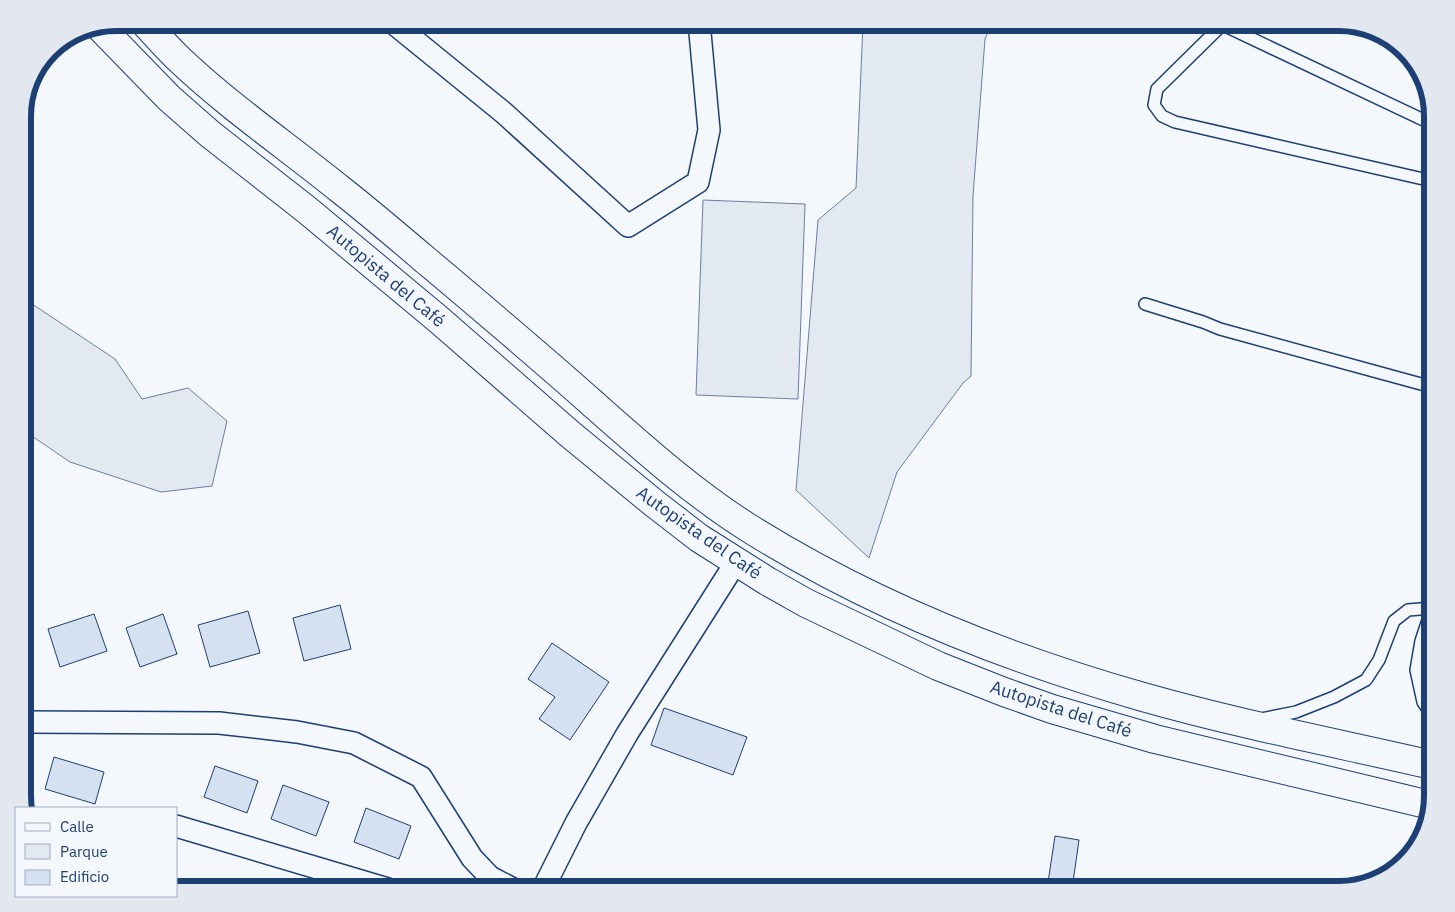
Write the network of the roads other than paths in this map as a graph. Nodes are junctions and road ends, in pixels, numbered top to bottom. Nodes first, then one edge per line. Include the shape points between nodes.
1 (153, 31) edge
2 (403, 31) edge
3 (700, 31) edge
4 (1217, 31) edge
5 (1239, 31) edge
6 (105, 32) edge
7 (1424, 120) edge
8 (1424, 179) edge
9 (1145, 304) dead end
10 (1424, 385) edge
11 (736, 562) junction
12 (1424, 609) edge
13 (1424, 631) edge
14 (1424, 704) edge
15 (31, 722) edge
16 (1246, 723) junction
17 (1424, 763) edge
18 (1423, 803) edge
19 (178, 827) edge
20 (358, 881) edge
21 (486, 881) edge
22 (547, 881) edge

1 - 16 highway, Autopista del Café via 223,97 353,199 632,438 749,528 839,579 1026,660 1127,692
2 - 3 street via 504,114 628,226 698,182 709,130
4 - 8 lane via 1157,90 1154,105 1162,116 1175,122
5 - 7 lane
6 - 11 highway, Autopista del Café via 169,98 210,134 438,319 647,498
9 - 10 lane via 1220,329
11 - 18 highway, Autopista del Café via 806,603 892,645 1004,692 1155,739
11 - 22 street via 627,734
12 - 16 lane via 1408,610 1394,621 1379,660 1366,680 1296,712
13 - 14 lane via 1416,670
15 - 21 street via 219,724 297,732 354,743 421,777
16 - 17 highway, Autopista del Café
19 - 20 street

